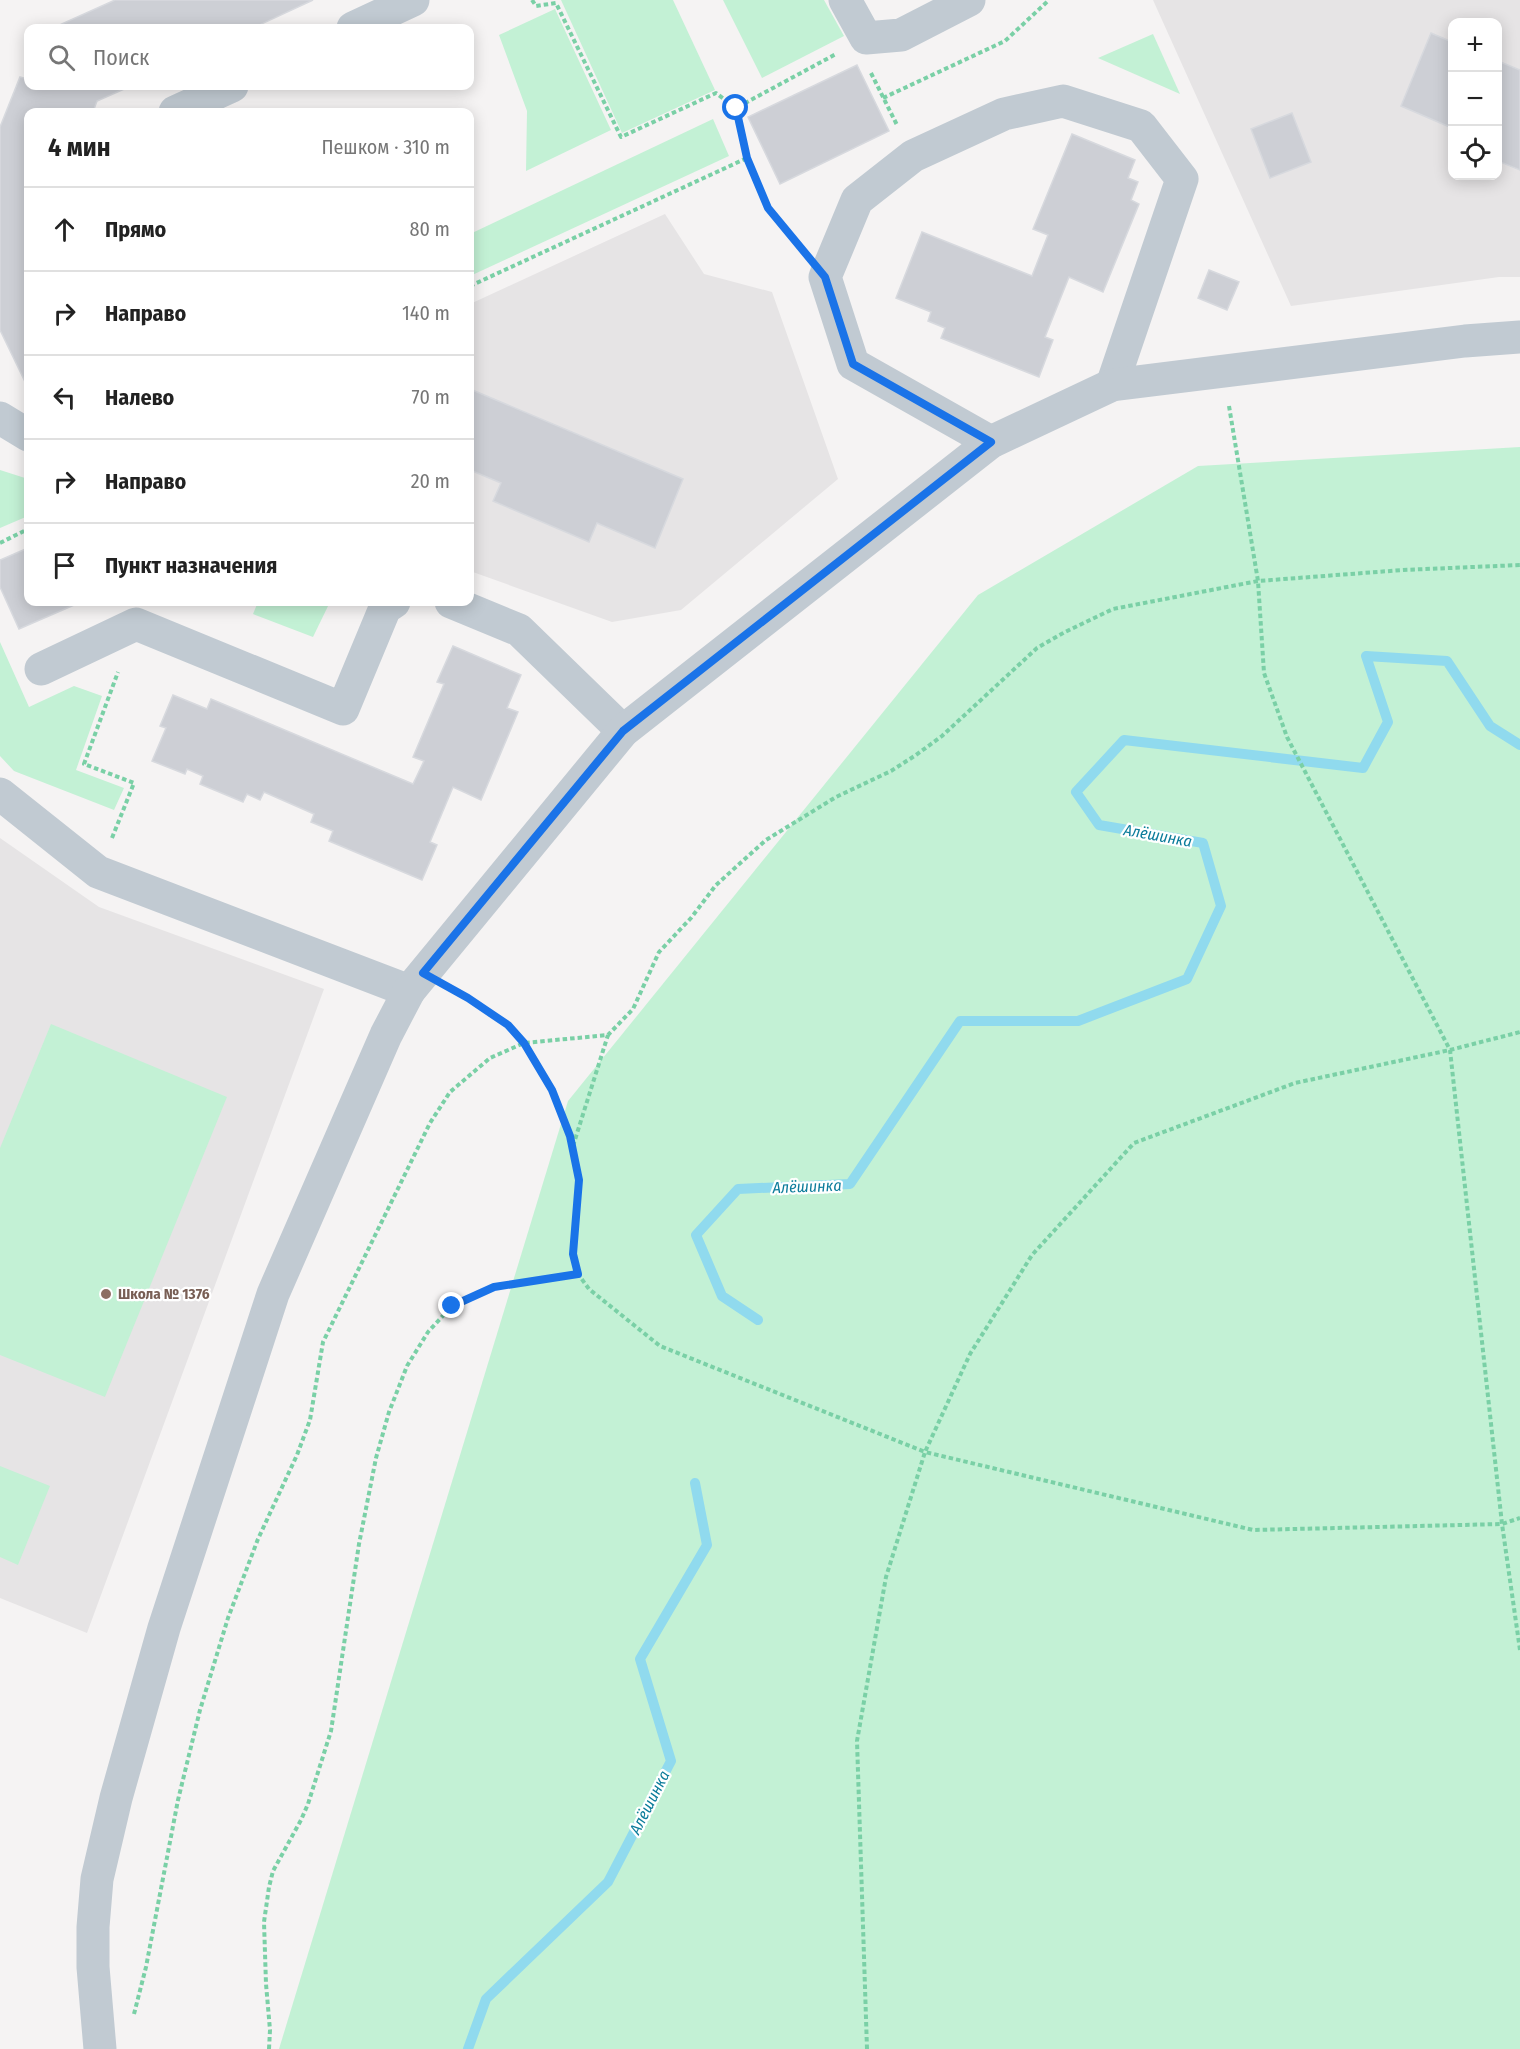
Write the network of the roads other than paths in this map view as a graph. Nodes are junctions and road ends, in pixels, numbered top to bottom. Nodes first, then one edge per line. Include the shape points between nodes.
1 (413, 0) edge
2 (845, 0) edge
3 (969, 0) edge
4 (362, 24) edge
5 (223, 90) edge
6 (184, 108) edge
7 (1520, 337) edge
8 (1112, 385) junction
9 (0, 418) edge
10 (24, 433) edge
11 (991, 442) junction
12 (388, 606) edge
13 (461, 606) edge
14 (40, 669) dead end
15 (623, 731) junction
16 (0, 794) edge
17 (416, 982) junction
18 (100, 2049) edge

1 - 4 lane
2 - 3 lane via 866,38 901,34
5 - 6 lane
7 - 8 lane
8 - 11 lane
8 - 11 lane via 1182,179 1141,126 1063,101 1004,114 913,156 857,200 825,277 853,364
9 - 10 lane
11 - 15 lane
12 - 14 lane via 343,709 136,624
13 - 15 lane via 519,630
15 - 17 lane
16 - 17 lane via 98,872
17 - 18 lane via 386,1035 273,1294 164,1628 97,1879 93,1967

